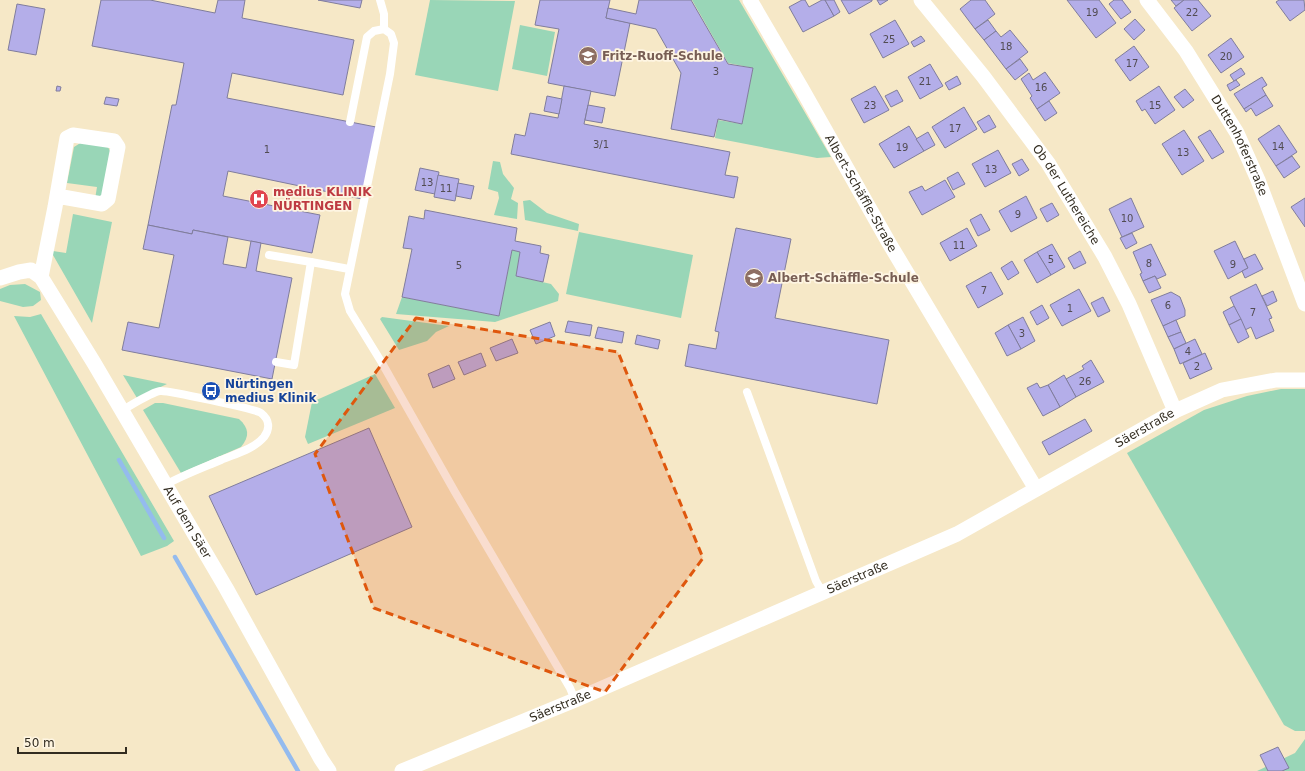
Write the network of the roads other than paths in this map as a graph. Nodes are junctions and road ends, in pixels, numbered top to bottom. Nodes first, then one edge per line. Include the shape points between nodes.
1 (380, 0) edge
2 (750, 0) edge
3 (921, 0) edge
4 (1147, 0) edge
5 (384, 29) junction
6 (350, 122) dead end
7 (57, 196) junction
8 (269, 255) dead end
9 (311, 262) junction
10 (349, 269) junction
11 (41, 277) junction
12 (0, 278) edge
13 (1305, 304) edge
14 (276, 362) dead end
15 (1305, 380) edge
16 (747, 392) dead end
17 (122, 410) junction
18 (1176, 411) junction
19 (165, 485) junction
20 (1036, 489) junction
21 (823, 593) junction
22 (575, 700) junction
23 (329, 771) edge
24 (402, 771) edge

1 - 5 lane via 384,14
2 - 20 street, Albert-Schäffle-Straße via 889,243
3 - 18 street, Ob der Luthereiche via 983,76 1048,163 1105,257 1129,304
4 - 13 street, Duttenhoferstraße via 1186,52 1236,133 1258,180
5 - 6 lane via 374,31 367,37
5 - 10 lane via 391,34 394,43 390,74
7 - 7 street via 102,204 108,199 118,147 114,142 73,135 67,138
7 - 11 street
8 - 9 lane
9 - 10 lane
9 - 14 lane via 294,365
10 - 22 lane via 345,294 350,311
11 - 12 street via 31,270
11 - 17 street, Auf dem Säer
15 - 18 street, Säerstraße via 1276,380 1222,390
16 - 21 lane via 816,581
17 - 19 street, Auf dem Säer
17 - 19 lane via 160,391 244,407 261,412 267,420 267,432 248,449
18 - 20 street, Säerstraße
19 - 23 street, Auf dem Säer
20 - 21 street, Säerstraße via 957,534
21 - 22 street, Säerstraße
22 - 24 street, Säerstraße

